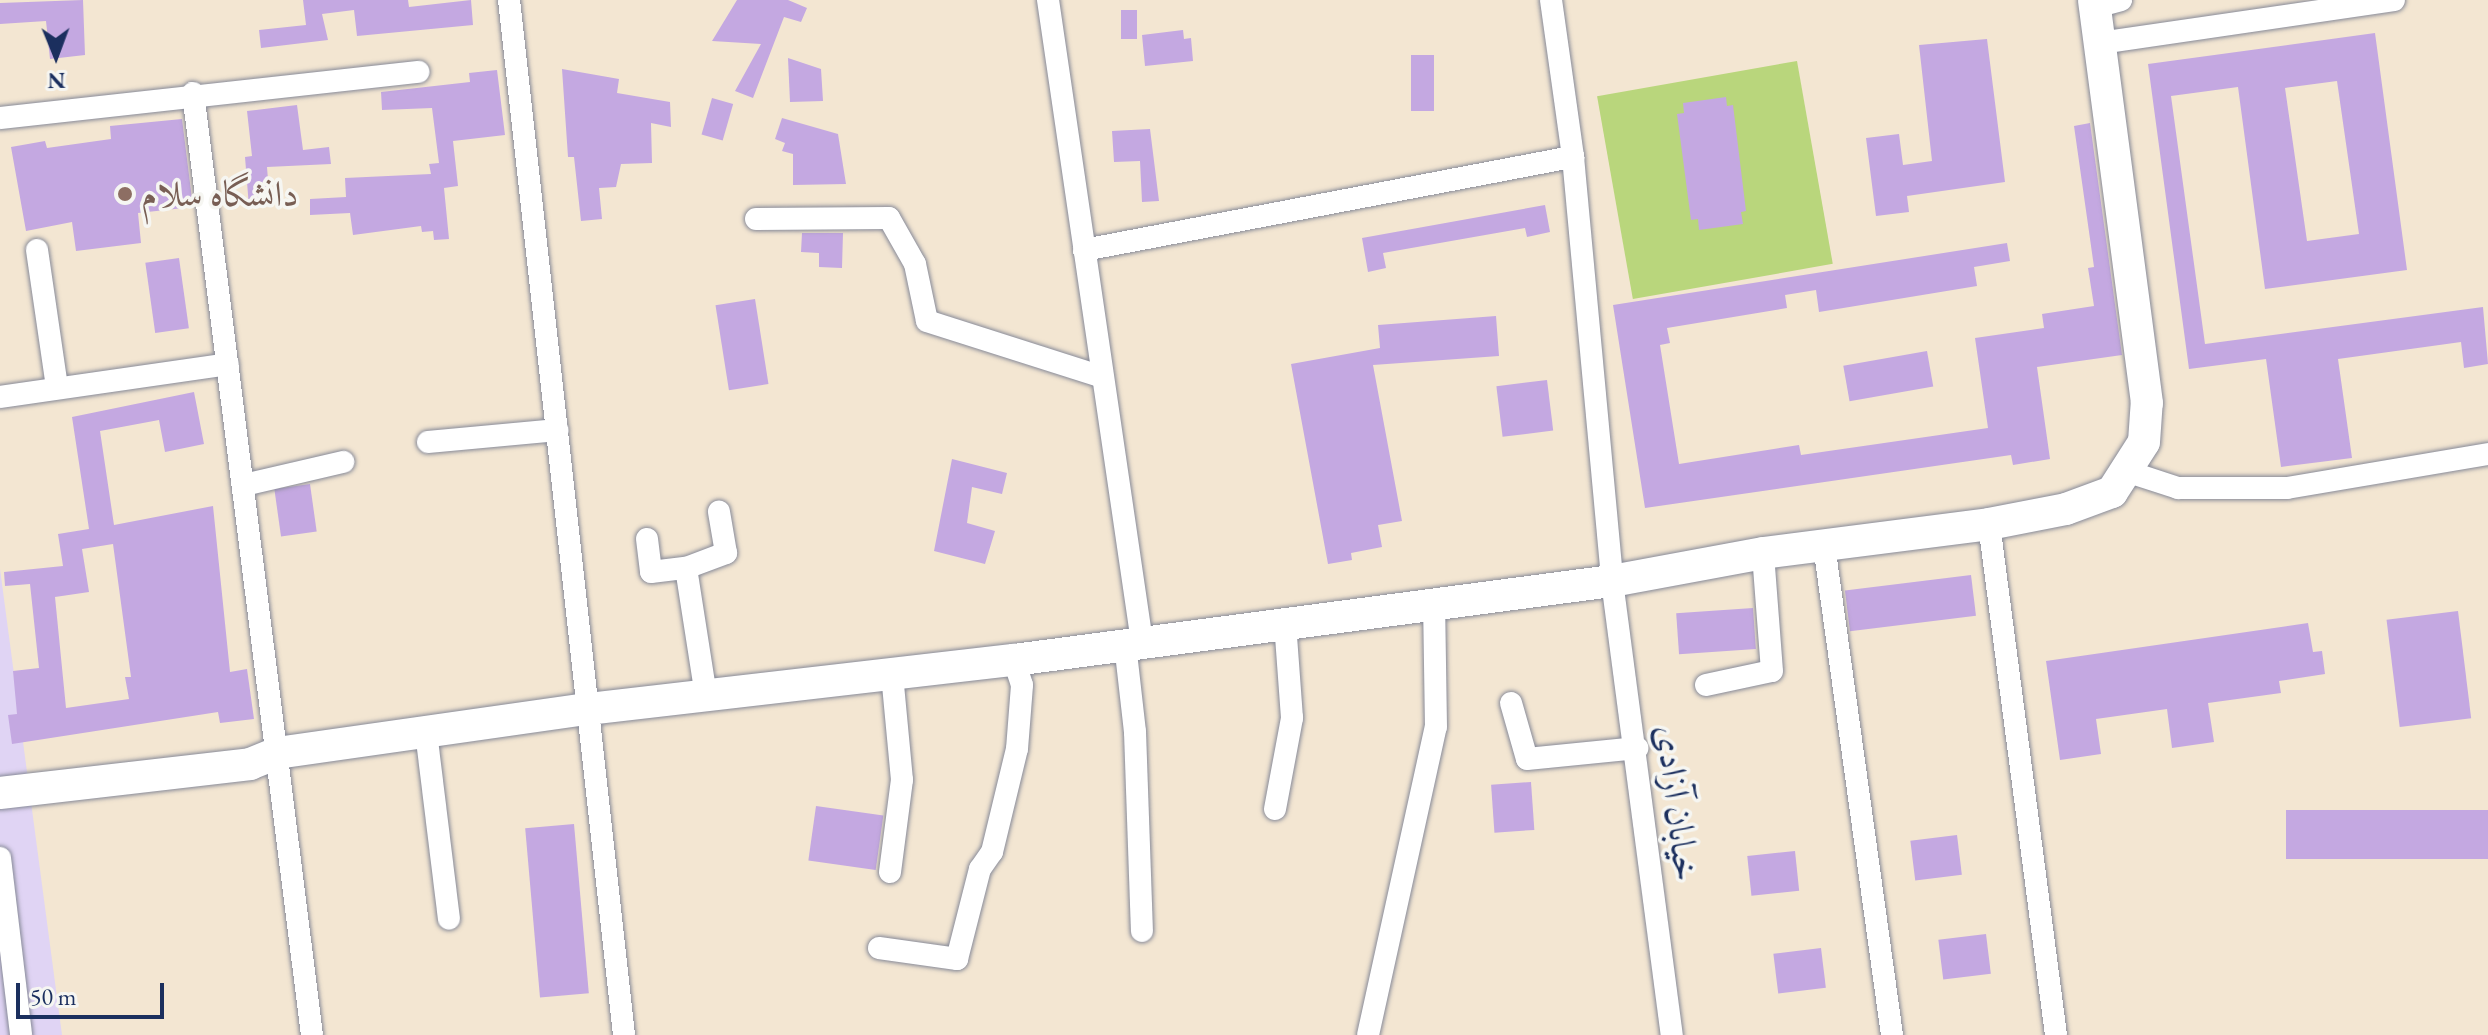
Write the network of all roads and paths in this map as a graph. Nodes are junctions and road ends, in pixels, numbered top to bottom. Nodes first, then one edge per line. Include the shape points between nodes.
1 (509, 0) edge
2 (1048, 0) edge
3 (1551, 0) edge
4 (2394, 0) edge
5 (2103, 2) edge
6 (2100, 43) junction
7 (418, 72) dead end
8 (193, 93) junction
9 (0, 118) edge
10 (1573, 157) junction
11 (756, 219) dead end
12 (37, 250) dead end
13 (1084, 250) junction
14 (228, 364) junction
15 (1099, 376) junction
16 (57, 387) junction
17 (0, 397) edge
18 (557, 430) junction
19 (428, 442) dead end
20 (2488, 454) edge
21 (343, 462) dead end
22 (2129, 472) junction
23 (244, 485) junction
24 (719, 512) dead end
25 (1989, 524) junction
26 (647, 539) dead end
27 (1824, 545) junction
28 (1763, 553) junction
29 (686, 568) junction
30 (1612, 581) junction
31 (1434, 604) junction
32 (1285, 623) junction
33 (1134, 643) junction
34 (1014, 660) junction
35 (892, 674) junction
36 (1706, 685) dead end
37 (706, 695) junction
38 (1511, 703) dead end
39 (588, 709) junction
40 (426, 732) junction
41 (1637, 748) junction
42 (277, 753) junction
43 (0, 772) edge
44 (0, 793) edge
45 (1275, 809) dead end
46 (0, 858) edge
47 (890, 872) dead end
48 (449, 919) dead end
49 (1142, 931) dead end
50 (879, 948) dead end
51 (21, 1035) edge
52 (312, 1035) edge
53 (624, 1035) edge
54 (1368, 1035) edge
55 (1672, 1035) edge
56 (1892, 1035) edge
57 (2056, 1035) edge

1 - 18 street
2 - 13 street
3 - 10 street, خیابان آزادی
4 - 6 street
5 - 6 highway
6 - 22 highway via 2147,403 2144,442
7 - 8 street
8 - 9 street
8 - 14 street
10 - 13 street
10 - 30 street, خیابان آزادی
11 - 15 street via 889,218 915,264 927,321
12 - 16 street
13 - 15 street
14 - 16 street
14 - 23 street
15 - 33 street
16 - 17 street
18 - 19 street
18 - 39 street
20 - 22 street via 2287,488 2178,488
21 - 23 street
22 - 25 highway via 2112,492 2066,509
23 - 42 street
24 - 29 street via 726,553
25 - 27 highway
25 - 57 street
26 - 29 street via 651,572
27 - 28 highway
27 - 56 street
28 - 30 highway
28 - 36 street via 1772,671
29 - 37 street
30 - 31 highway
30 - 41 street, خیابان آزادی
31 - 32 highway
31 - 54 street via 1436,727
32 - 33 highway
32 - 45 street via 1292,718
33 - 34 highway
33 - 49 street
34 - 35 highway
34 - 50 street via 1022,685 1017,749 957,959
35 - 37 highway
35 - 47 street via 902,780
37 - 39 highway
38 - 41 street via 1527,759
39 - 40 highway
39 - 53 street
40 - 42 highway
40 - 48 street
41 - 55 street, خیابان آزادی
42 - 43 highway via 247,743
42 - 44 highway via 250,764
42 - 52 street
46 - 51 street

